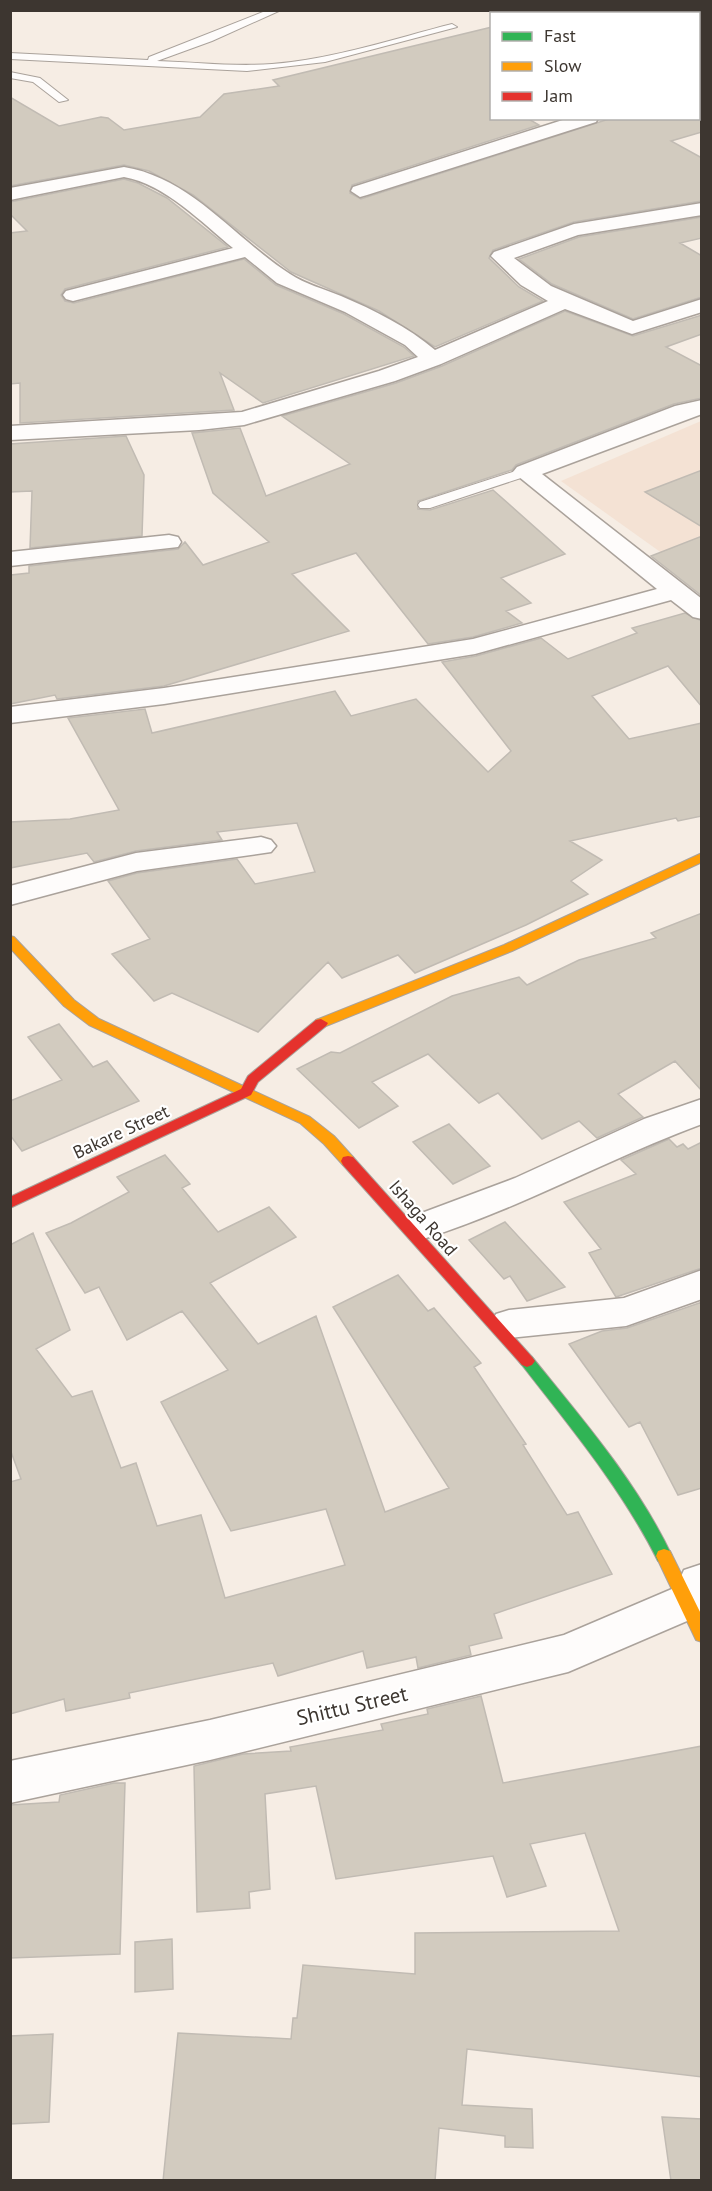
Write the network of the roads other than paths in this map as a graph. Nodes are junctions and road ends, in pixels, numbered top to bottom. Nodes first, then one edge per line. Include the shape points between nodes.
1 (277, 10) edge
2 (452, 27) dead end
3 (10, 56) edge
4 (141, 63) junction
5 (10, 75) edge
6 (63, 100) dead end
7 (583, 120) edge
8 (360, 191) dead end
9 (10, 194) edge
10 (702, 208) edge
11 (250, 250) junction
12 (73, 295) dead end
13 (565, 301) junction
14 (702, 305) edge
15 (433, 359) junction
16 (702, 407) edge
17 (10, 433) edge
18 (525, 472) junction
19 (425, 505) dead end
20 (169, 542) dead end
21 (10, 559) edge
22 (674, 592) junction
23 (702, 612) edge
24 (10, 715) edge
25 (261, 846) dead end
26 (702, 858) edge
27 (10, 896) edge
28 (26, 936) dead end
29 (10, 940) edge
30 (73, 986) dead end
31 (119, 1018) dead end
32 (178, 1045) dead end
33 (246, 1092) junction
34 (302, 1103) dead end
35 (702, 1111) edge
36 (374, 1168) dead end
37 (10, 1203) edge
38 (413, 1213) joint
39 (702, 1284) edge
40 (509, 1324) junction
41 (674, 1544) dead end
42 (697, 1594) edge
43 (10, 1782) edge

1 - 4 lane
2 - 4 lane via 282,67
3 - 4 lane
5 - 6 lane via 36,80
7 - 8 street
9 - 11 street via 124,172 142,175 182,198
10 - 13 street via 574,230 501,256 521,277
11 - 12 street
11 - 15 street via 284,279 352,308 412,341
13 - 14 street via 632,328
13 - 15 street
15 - 17 street via 244,418
16 - 18 street
18 - 19 lane
18 - 22 street
20 - 21 street
22 - 23 street
22 - 24 street via 475,646 164,696
25 - 27 street via 136,862
26 - 33 main road via 508,948 323,1021 254,1079
28 - 30 main road
29 - 33 main road, Ishaga Road via 69,1003 94,1022
31 - 32 main road
33 - 37 main road, Bakare Street
33 - 42 main road, Ishaga Road via 306,1120 329,1140 526,1361 590,1442
34 - 36 main road, Ishaga Road
35 - 38 street via 527,1187
38 - 40 main road, Ishaga Road
39 - 40 street via 626,1312
40 - 41 main road, Ishaga Road via 613,1448
42 - 43 street, Shittu Street via 568,1653 210,1740

